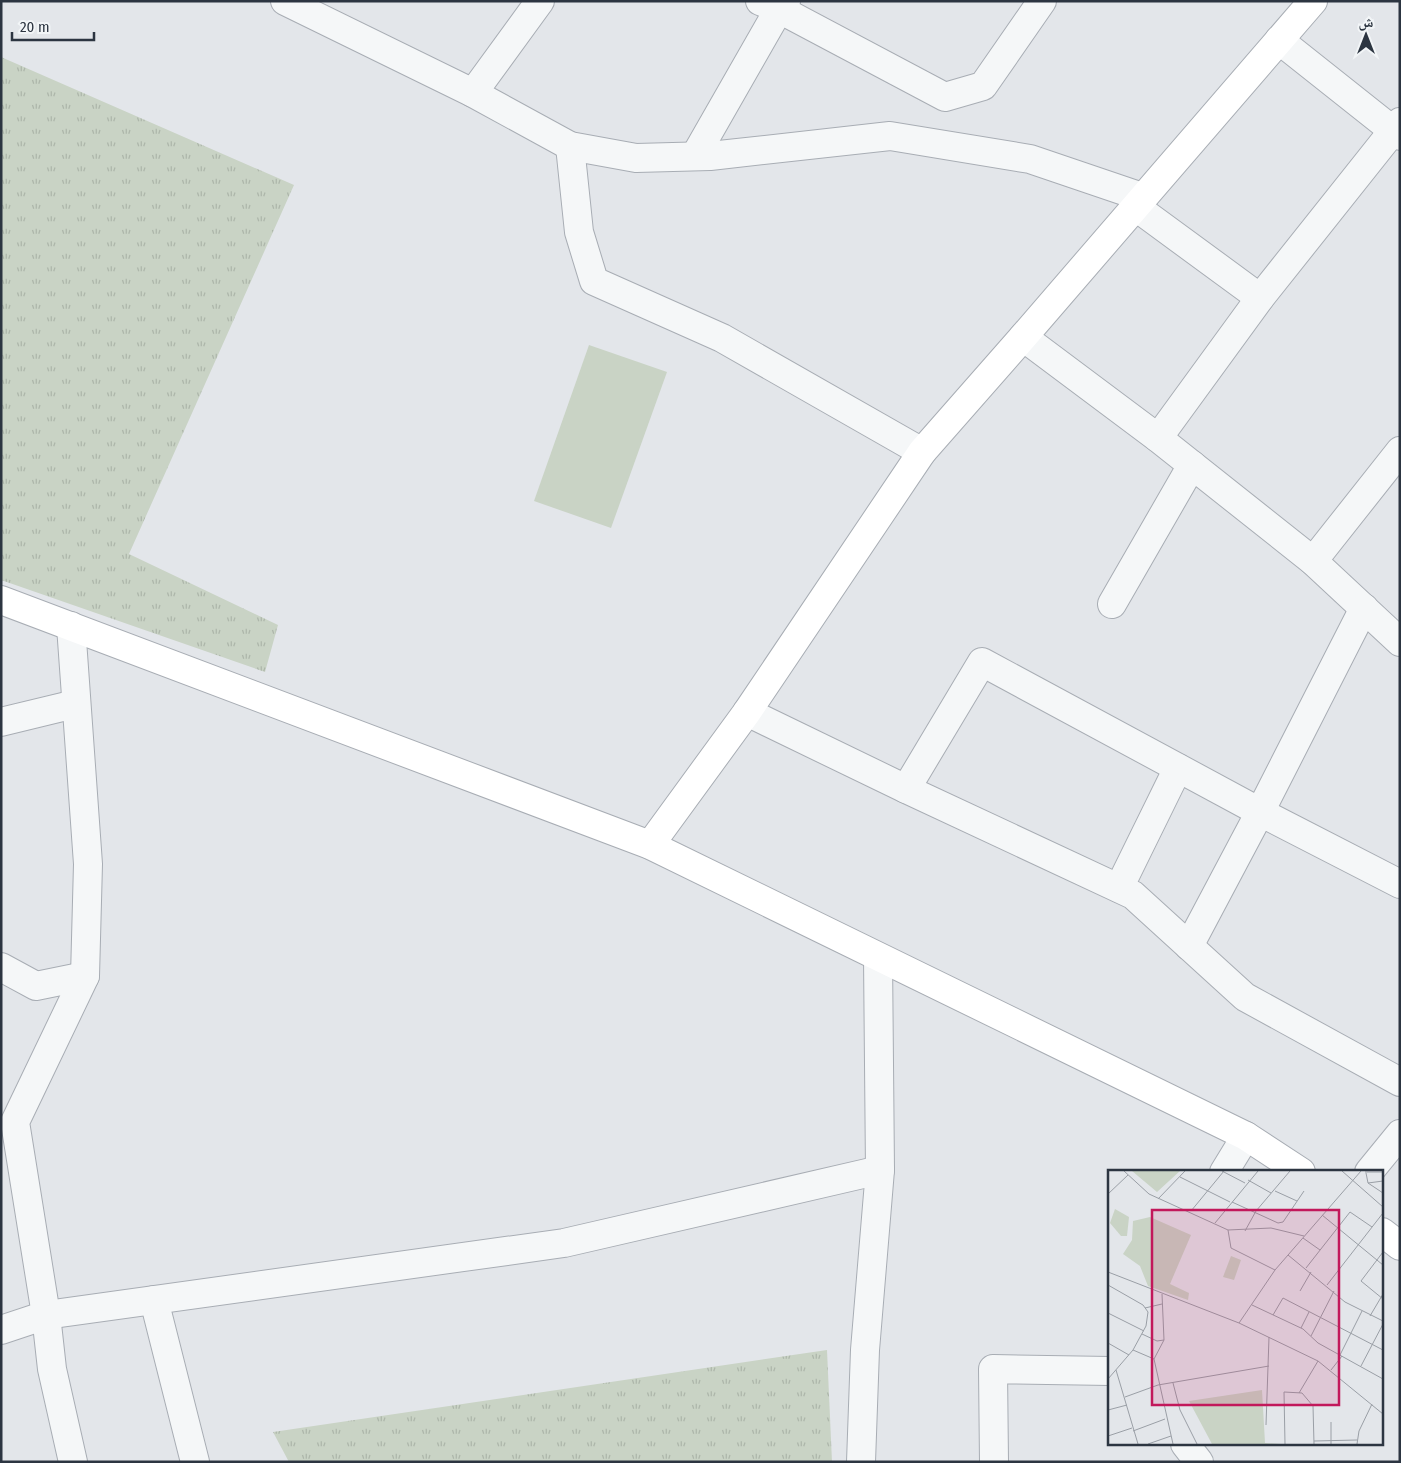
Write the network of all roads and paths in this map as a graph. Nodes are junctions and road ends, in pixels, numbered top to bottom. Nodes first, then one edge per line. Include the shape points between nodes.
1 (540, 1) edge
2 (1042, 1) edge
3 (1312, 1) edge
4 (291, 2) edge
5 (775, 4) edge
6 (1279, 40) junction
7 (473, 93) junction
8 (1397, 129) edge
9 (570, 146) junction
10 (694, 156) junction
11 (1139, 202) junction
12 (1260, 298) junction
13 (1023, 337) junction
14 (1158, 438) junction
15 (1400, 451) edge
16 (922, 452) junction
17 (1192, 465) junction
18 (1313, 561) junction
19 (1, 600) edge
20 (1112, 604) dead end
21 (1364, 608) junction
22 (70, 626) junction
23 (1400, 642) edge
24 (75, 704) junction
25 (747, 712) junction
26 (1, 722) edge
27 (1178, 768) junction
28 (906, 789) junction
29 (1260, 812) junction
30 (650, 845) junction
31 (1400, 884) edge
32 (1119, 888) junction
33 (1189, 946) junction
34 (878, 957) junction
35 (1, 967) edge
36 (85, 976) junction
37 (1400, 1082) edge
38 (8, 1119) edge
39 (1400, 1134) edge
40 (1246, 1136) junction
41 (880, 1170) junction
42 (1225, 1170) edge
43 (1298, 1170) edge
44 (1371, 1170) edge
45 (1384, 1234) edge
46 (1400, 1246) edge
47 (154, 1300) junction
48 (46, 1315) junction
49 (1, 1330) edge
50 (1106, 1365) edge
51 (1187, 1446) edge
52 (73, 1462) edge
53 (195, 1462) edge
54 (861, 1462) edge
55 (994, 1462) edge
56 (1199, 1462) edge

1 - 7 street
2 - 5 street via 983,86 945,98
3 - 6 street
4 - 7 street
5 - 10 street
6 - 8 street
6 - 11 street
7 - 9 street
8 - 12 street
9 - 10 street via 636,158
9 - 16 street via 579,232 594,281 722,338
10 - 11 street via 890,136 1030,159
11 - 12 street
11 - 13 street
12 - 14 street
13 - 14 street
13 - 16 street
14 - 17 street
15 - 18 street
16 - 25 street
17 - 18 street
17 - 20 street
18 - 21 street
19 - 22 street
21 - 23 street
21 - 29 street
22 - 24 street
22 - 30 street
24 - 26 street
24 - 36 street via 88,864
25 - 28 street
25 - 30 street
27 - 28 street via 982,662
27 - 29 street
27 - 32 street
28 - 32 street
29 - 31 street
29 - 33 street
30 - 34 street
32 - 33 street via 1133,895
33 - 37 street via 1246,997
34 - 40 street
34 - 41 street
35 - 36 street via 36,986
36 - 38 street
38 - 48 street
39 - 44 street
40 - 42 street
40 - 43 street
41 - 47 street via 564,1243
41 - 54 street via 865,1350
45 - 46 street
47 - 48 street
47 - 53 street
48 - 49 street
48 - 52 street via 52,1369
50 - 55 street via 993,1369
51 - 56 street

